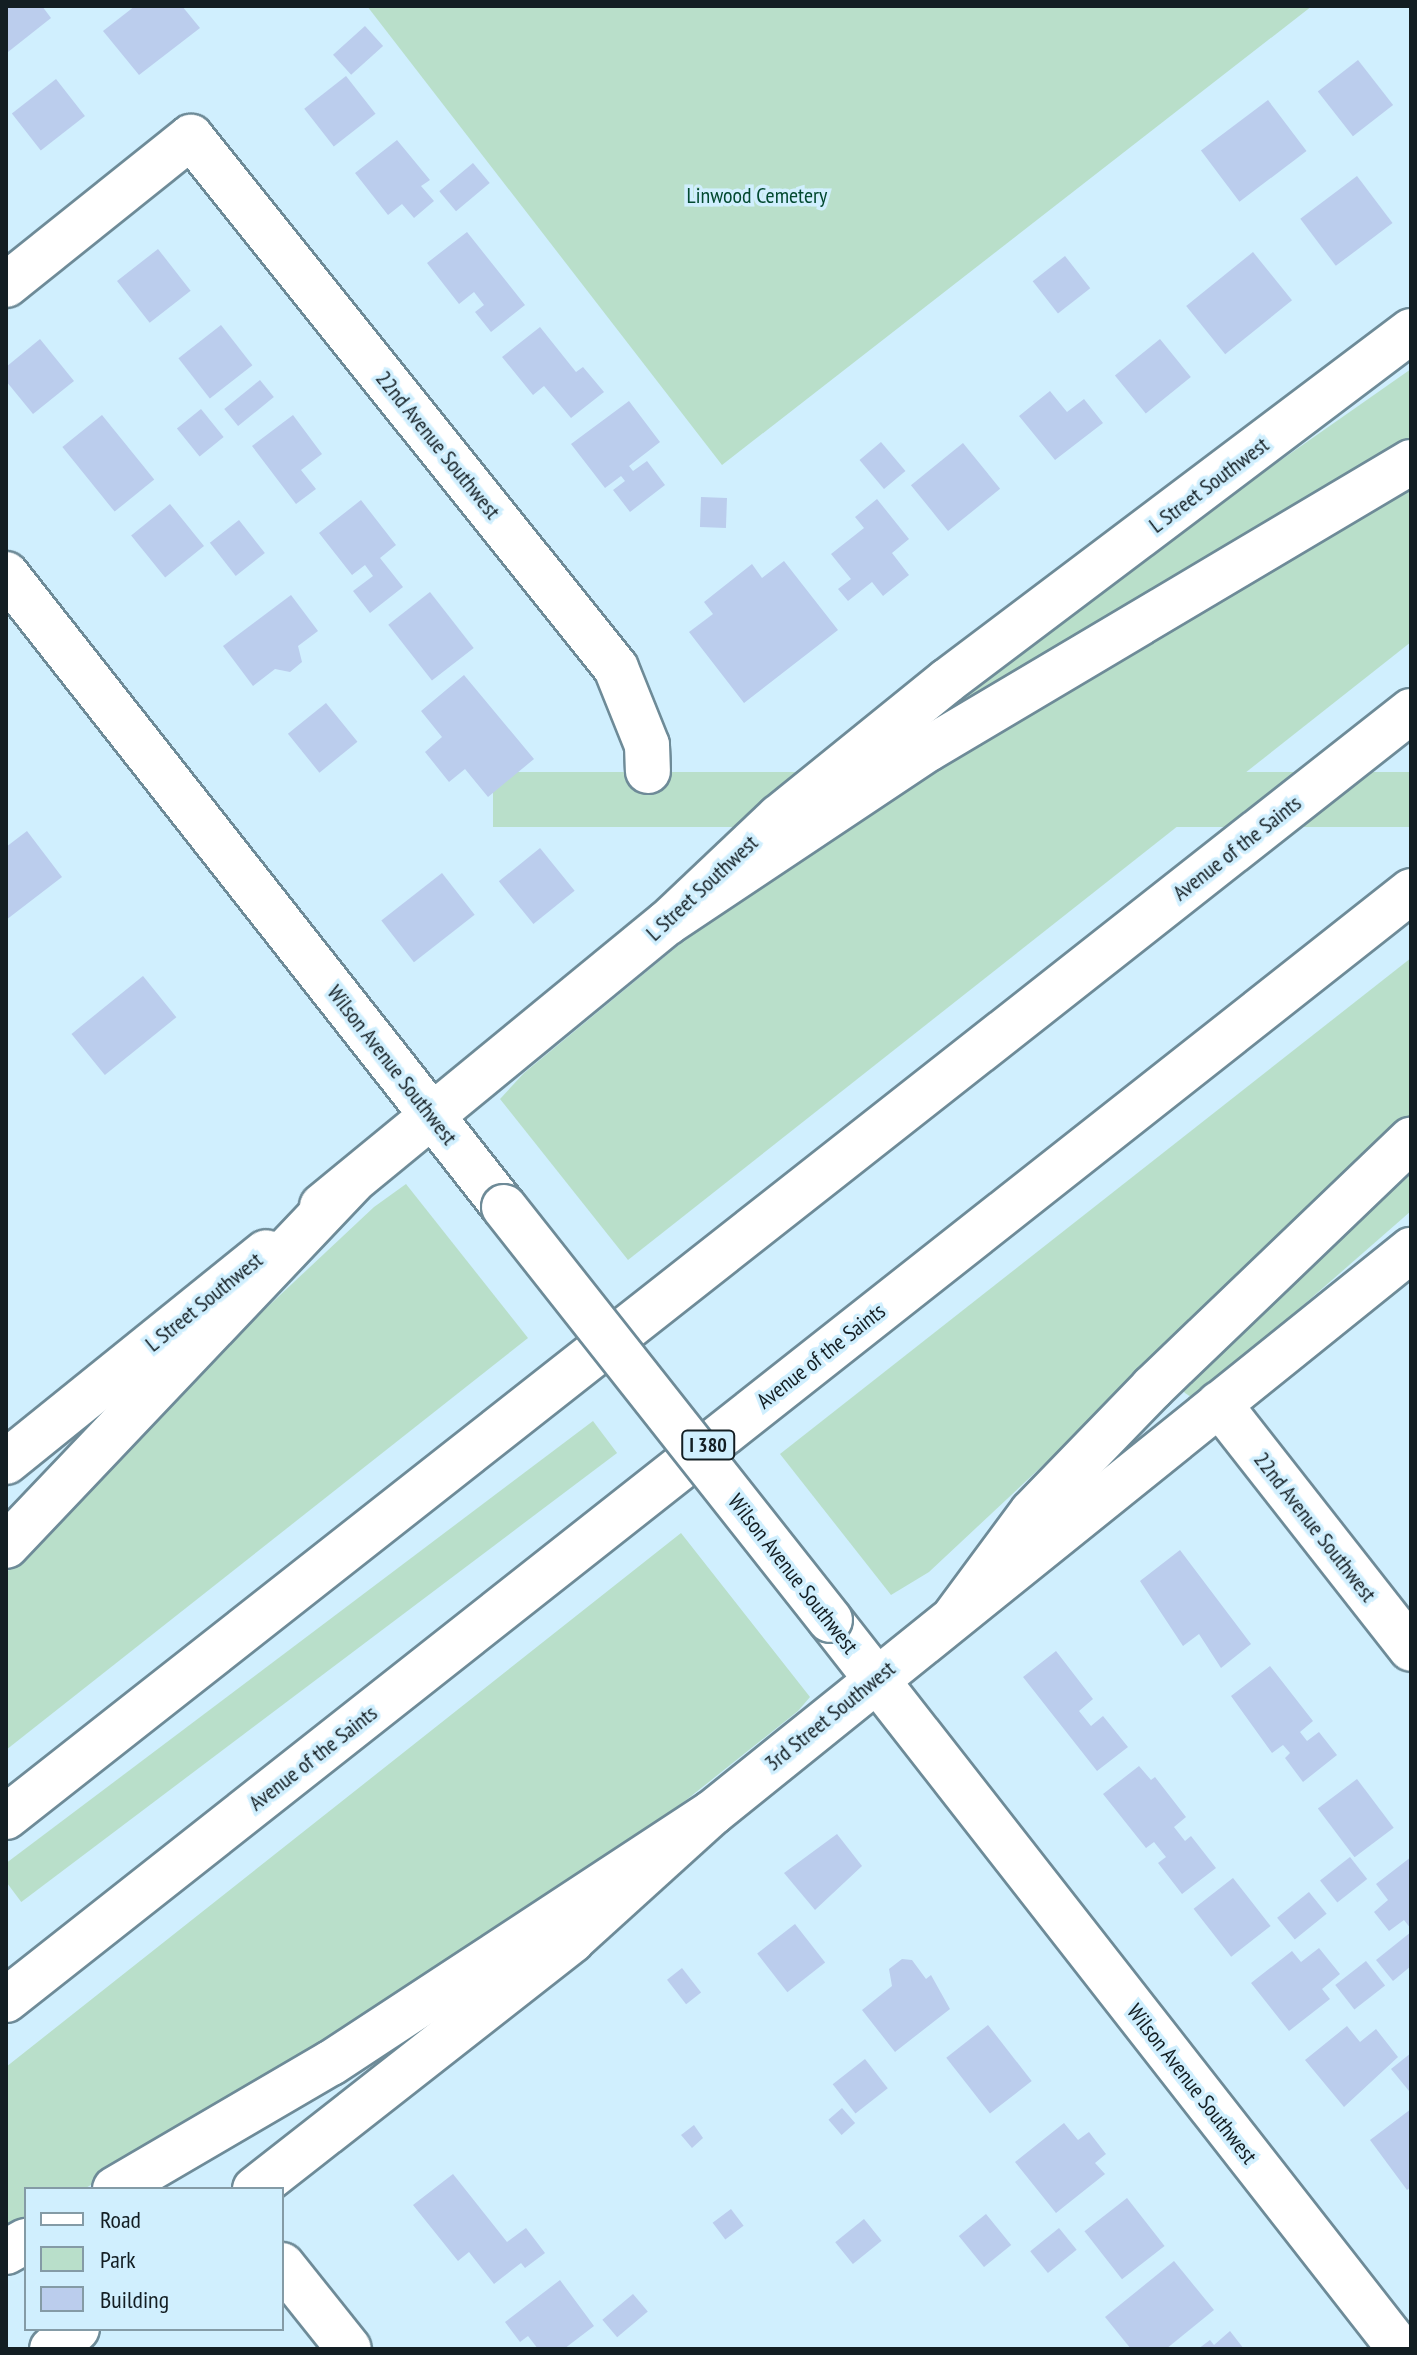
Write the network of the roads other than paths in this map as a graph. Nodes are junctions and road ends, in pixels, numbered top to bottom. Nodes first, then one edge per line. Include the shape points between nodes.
1 (6, 285) edge
2 (1411, 331) edge
3 (1411, 462) edge
4 (6, 574) edge
5 (1411, 711) edge
6 (648, 771) dead end
7 (1411, 891) edge
8 (667, 923) junction
9 (432, 1116) junction
10 (1411, 1140) edge
11 (352, 1182) junction
12 (1411, 1250) edge
13 (1219, 1404) junction
14 (6, 1462) edge
15 (6, 1546) edge
16 (955, 1616) junction
17 (1411, 1649) edge
18 (876, 1679) junction
19 (712, 1813) junction
20 (6, 1817) edge
21 (6, 2000) edge
22 (118, 2187) edge
23 (258, 2187) edge
24 (24, 2242) edge
25 (6, 2252) edge
26 (284, 2268) edge
27 (74, 2331) edge
28 (52, 2349) edge
29 (349, 2349) edge
30 (1400, 2349) edge

1 - 6 main road, 22nd Avenue Southwest via 191,137 616,668 647,745
2 - 8 main road, L Street Southwest via 947,681 779,817
3 - 8 main road via 916,757
4 - 9 main road, Wilson Avenue Southwest
5 - 20 main road, Avenue of the Saints
7 - 21 main road, Avenue of the Saints / I 380
8 - 9 main road, L Street Southwest
9 - 11 main road, L Street Southwest
9 - 18 main road, Wilson Avenue Southwest, bridge
10 - 16 main road via 1152,1388 1032,1512
11 - 14 main road, L Street Southwest
11 - 15 main road
12 - 13 main road, 3rd Street Southwest
13 - 16 main road, 3rd Street Southwest
13 - 17 main road, 22nd Avenue Southwest
16 - 18 main road, 3rd Street Southwest
18 - 19 main road, 3rd Street Southwest
18 - 30 main road, Wilson Avenue Southwest
19 - 22 main road via 331,2063
19 - 23 main road, 3rd Street Southwest via 572,1940
24 - 25 main road
26 - 29 main road
27 - 28 main road

